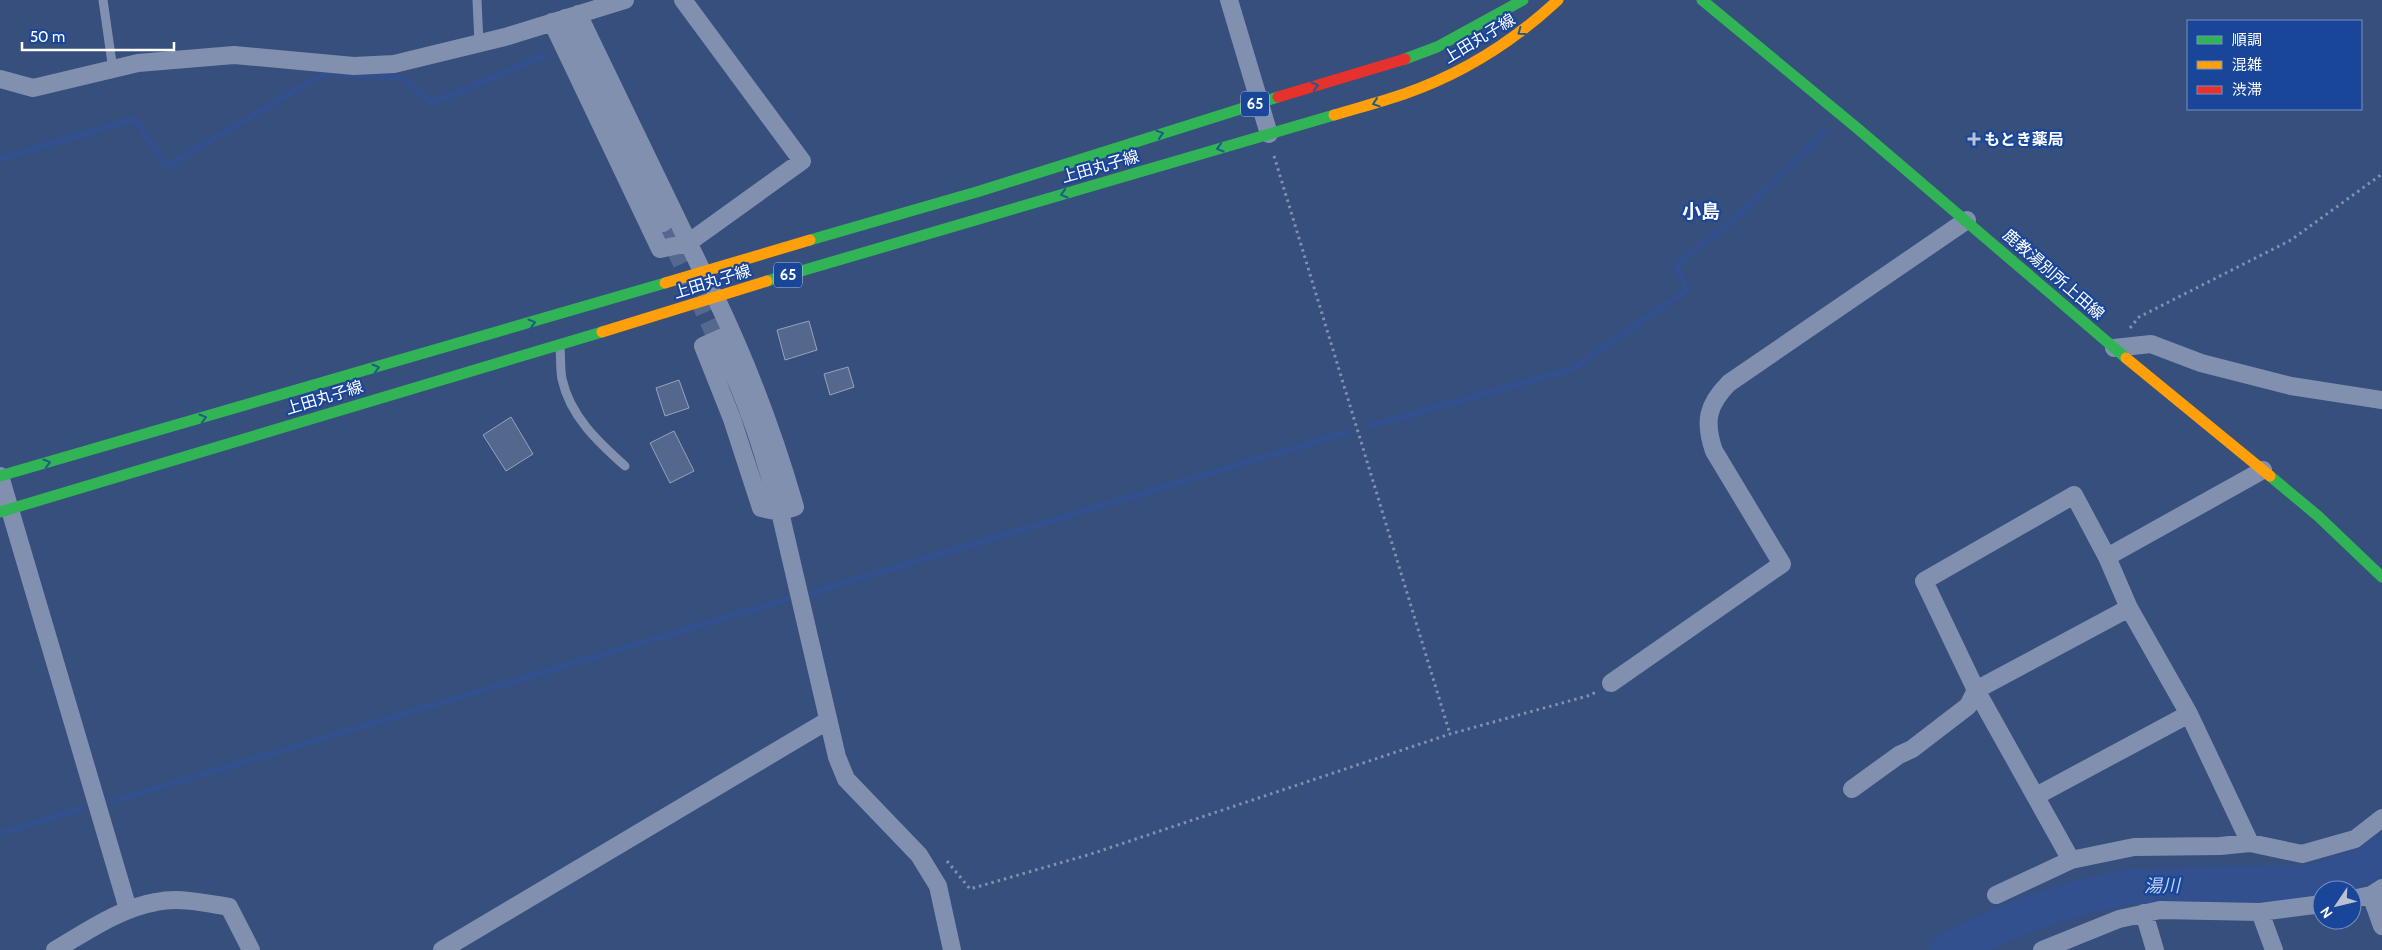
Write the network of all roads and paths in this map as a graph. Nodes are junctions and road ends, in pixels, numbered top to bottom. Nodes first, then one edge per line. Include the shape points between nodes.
1 (103, 0) edge
2 (476, 0) edge
3 (624, 0) edge
4 (684, 0) edge
5 (1229, 0) edge
6 (1523, 0) edge
7 (1558, 0) edge
8 (1702, 0) edge
9 (565, 18) junction
10 (479, 43) junction
11 (113, 70) junction
12 (0, 79) edge
13 (1258, 103) junction
14 (1268, 134) junction
15 (2382, 174) edge
16 (1967, 220) junction
17 (663, 223) tunnel mouth
18 (688, 243) junction
19 (703, 273) junction
20 (715, 296) junction
21 (732, 333) junction
22 (560, 345) junction
23 (721, 348) tunnel mouth
24 (2114, 348) junction
25 (2382, 400) edge
26 (625, 466) dead end
27 (2264, 470) junction
28 (0, 476) edge
29 (5, 511) edge
30 (780, 512) junction
31 (2107, 557) junction
32 (2382, 577) edge
33 (2129, 608) junction
34 (1611, 683) joint
35 (1976, 690) junction
36 (2189, 714) junction
37 (827, 721) junction
38 (1450, 734) junction
39 (1852, 789) dead end
40 (2036, 796) junction
41 (2382, 818) edge
42 (2250, 843) junction
43 (943, 857) dead end
44 (2071, 860) junction
45 (2376, 892) edge
46 (1996, 894) dead end
47 (2362, 896) edge
48 (2312, 905) edge
49 (128, 909) junction
50 (2260, 912) junction
51 (2144, 914) junction
52 (2382, 926) edge
53 (55, 950) edge
54 (251, 950) edge
55 (442, 950) edge
56 (952, 950) edge
57 (2042, 950) edge
58 (2155, 950) edge
59 (2274, 950) edge

1 - 11 lane
2 - 10 lane
3 - 9 street
4 - 18 street via 802,161
5 - 13 street
13 -> 6 main road, 上田丸子線 / 65 via 1399,62 1437,47
7 -> 14 main road, 上田丸子線 / 65 via 1527,29 1453,74 1368,106
8 - 16 main road, 鹿教湯別所上田線
9 - 10 street
9 - 17 street
9 - 18 street
9 - 18 street via 660,249
10 - 11 street via 394,64 354,66 234,55 138,63
11 - 12 street via 33,88
13 - 14 street
19 -> 13 main road, 上田丸子線 / 65 via 980,191
14 -> 20 main road, 上田丸子線 / 65
14 - 38 path
15 - 24 path via 2291,240 2139,317
16 - 24 main road, 鹿教湯別所上田線
16 - 34 street via 1728,383 1716,395 1710,409 1708,433 1714,451 1782,564
18 - 19 street
28 -> 19 main road, 上田丸子線 / 65
20 - 21 street
20 - 22 main road, 上田丸子線 / 65
21 - 30 street via 775,439 795,507
21 - 30 street via 702,346 732,419 761,508
22 - 26 lane via 562,379 571,404 593,438
22 - 29 main road, 上田丸子線 / 65
23 - 30 street via 758,434
24 - 25 street via 2151,344 2201,363 2292,386
24 - 27 main road, 鹿教湯別所上田線
27 - 31 street
27 - 32 main road, 鹿教湯別所上田線
28 - 29 street
29 - 49 street
30 - 37 street
31 - 33 street
31 - 35 street via 2074,495 1924,581
33 - 35 street
33 - 36 street
34 - 38 path via 1591,695
35 - 39 street via 1968,706
35 - 40 street
36 - 40 street
36 - 42 street
37 - 55 street
37 - 56 street via 836,757 846,779 929,869 938,886
38 - 43 path via 1091,854 970,889
40 - 44 street
41 - 42 street via 2355,839 2302,854
42 - 44 street via 2134,847
44 - 46 street
45 - 47 street
45 - 52 street
48 - 50 street
49 - 53 street
49 - 54 street via 156,902 187,900 229,907
50 - 51 street via 2160,910
50 - 59 street
51 - 57 street via 2119,919
51 - 58 street

